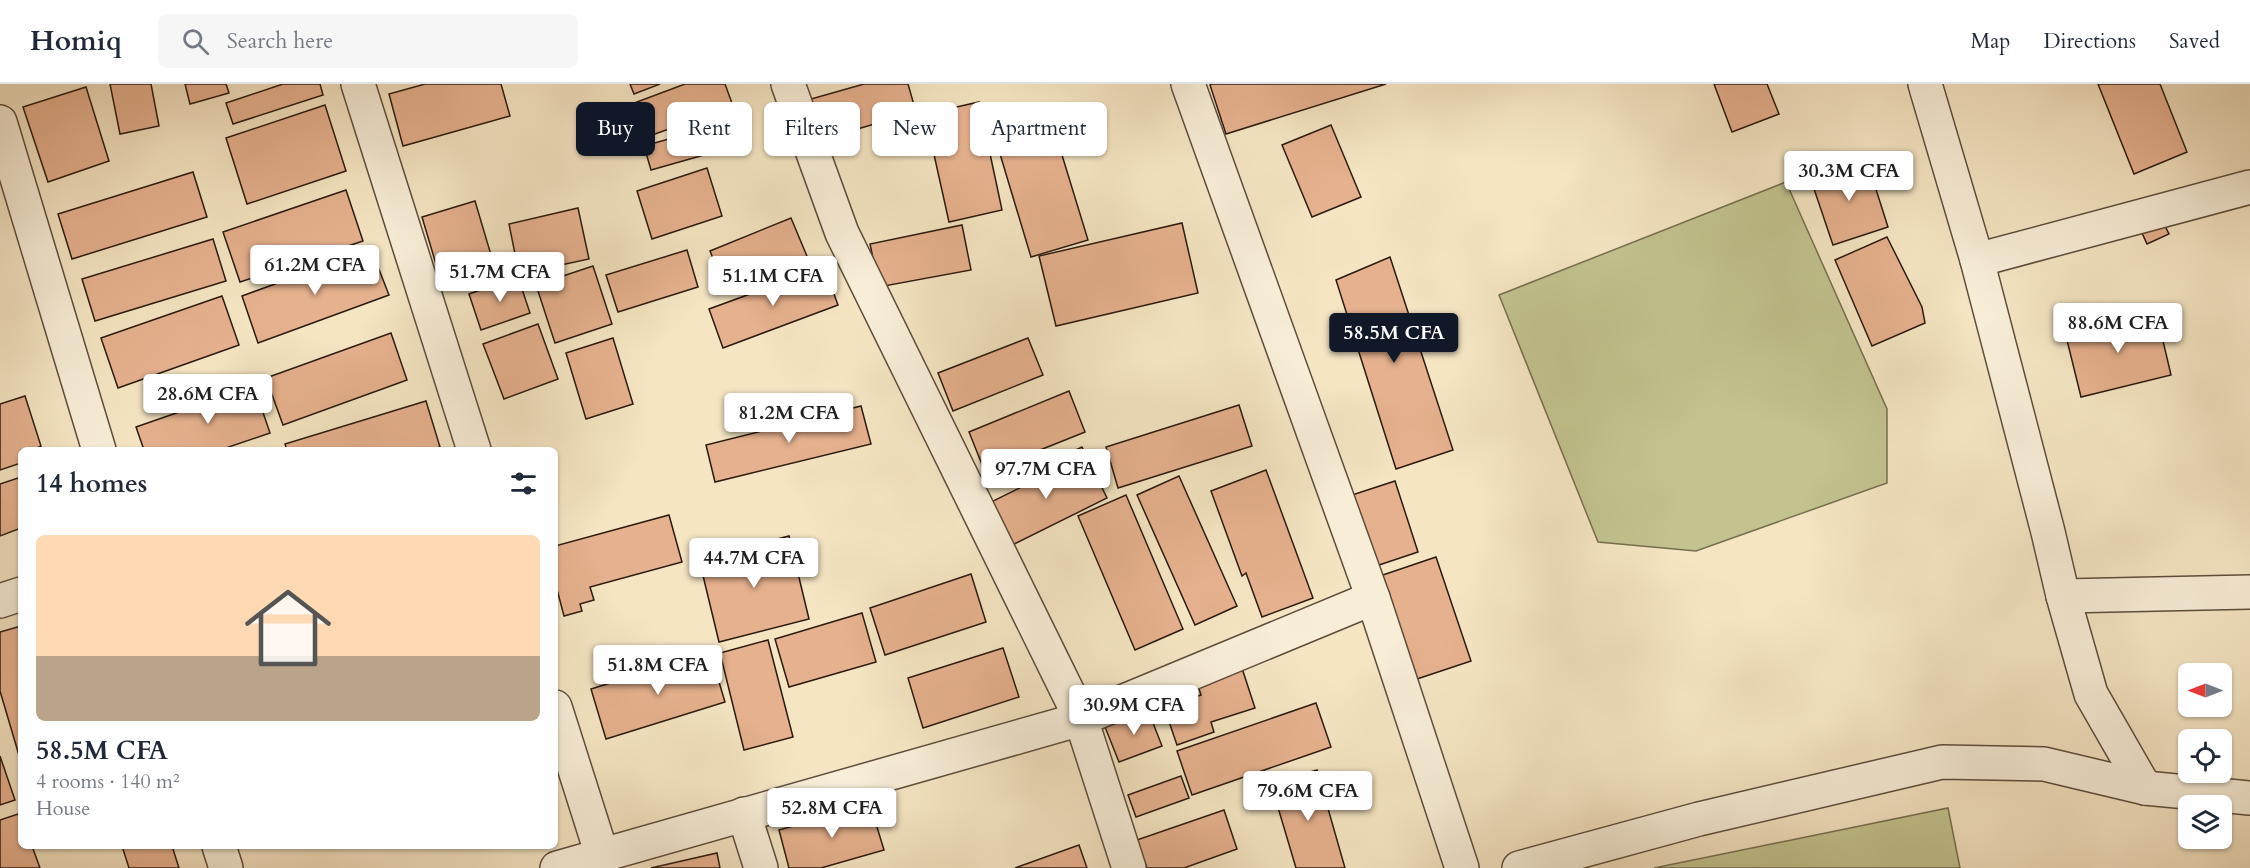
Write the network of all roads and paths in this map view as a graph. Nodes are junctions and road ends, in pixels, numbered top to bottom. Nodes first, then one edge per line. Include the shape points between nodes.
1 (358, 84) edge
2 (788, 84) edge
3 (1188, 84) edge
4 (1925, 84) edge
5 (0, 122) edge
6 (2250, 187) edge
7 (10, 189) edge
8 (1977, 260) junction
9 (98, 447) edge
10 (473, 447) edge
11 (2250, 592) edge
12 (18, 595) edge
13 (2063, 596) junction
14 (1373, 598) junction
15 (0, 601) edge
16 (558, 716) edge
17 (1081, 719) junction
18 (2145, 788) junction
19 (2250, 798) edge
20 (744, 814) junction
21 (220, 849) edge
22 (602, 855) junction
23 (226, 868) edge
24 (557, 868) edge
25 (761, 868) edge
26 (1129, 868) edge
27 (1462, 868) edge
28 (1519, 868) edge

1 - 10 street
2 - 17 street via 842,233
3 - 14 street
4 - 8 street
5 - 7 street
6 - 8 street
7 - 9 street
8 - 13 street
11 - 13 street
12 - 15 street
13 - 18 street via 2091,694
14 - 17 street
14 - 27 street
16 - 22 street
17 - 20 street
17 - 26 street
18 - 19 street
18 - 28 street via 2044,764 1942,762 1699,819
20 - 22 street
20 - 25 street
21 - 23 street
22 - 24 street

